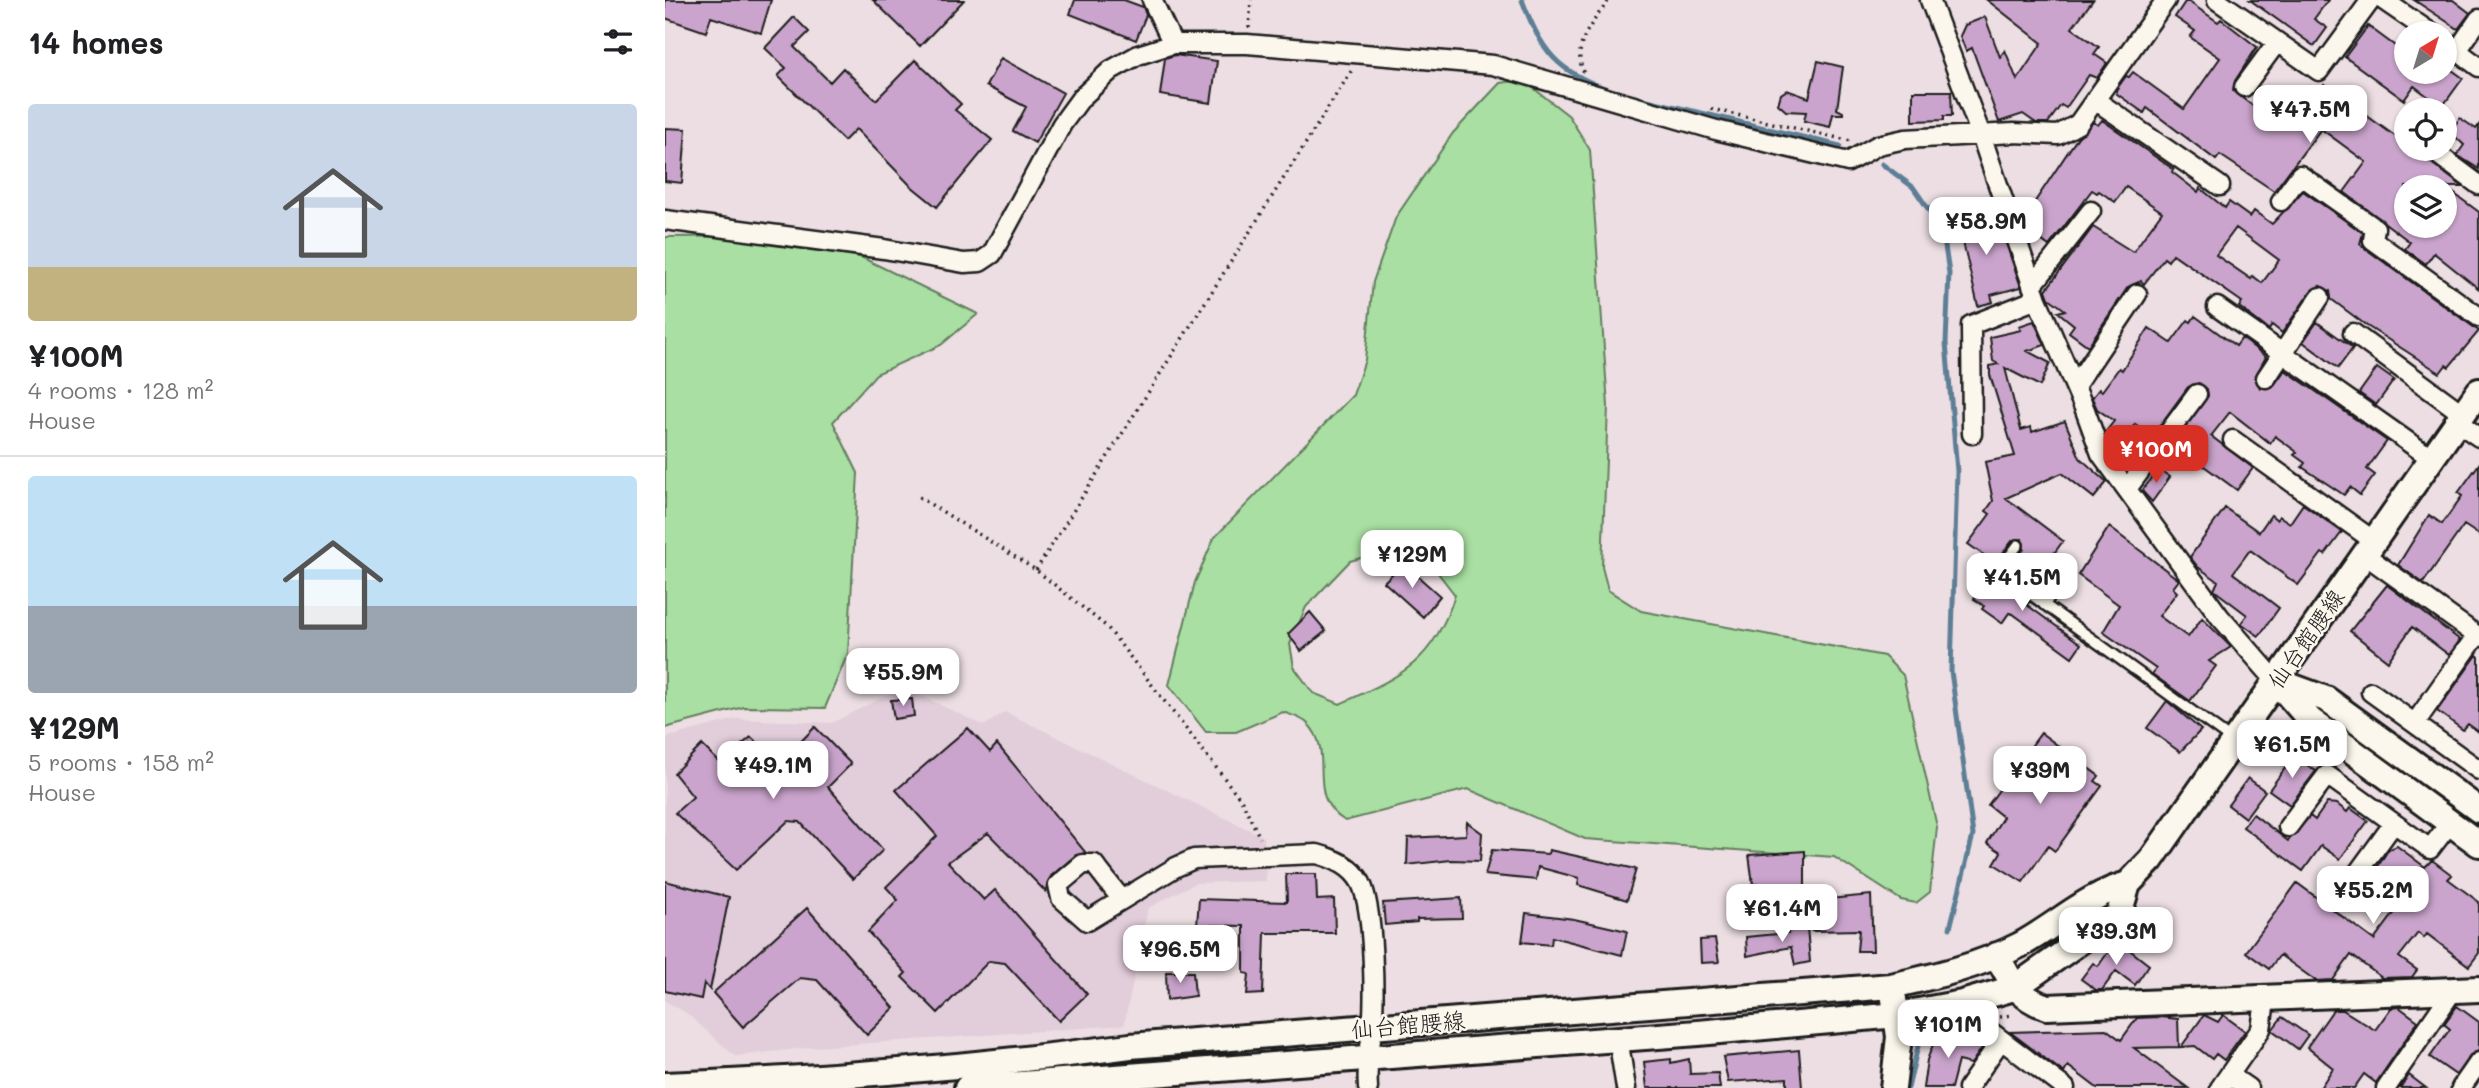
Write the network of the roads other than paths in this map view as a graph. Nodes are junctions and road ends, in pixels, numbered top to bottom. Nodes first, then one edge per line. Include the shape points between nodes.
1 (1152, 0) edge
2 (1930, 0) edge
3 (2166, 0) edge
4 (2217, 0) edge
5 (2371, 0) edge
6 (2393, 3) edge
7 (2479, 19) edge
8 (2416, 21) edge
9 (2457, 41) edge
10 (2277, 43) junction
11 (1173, 44) junction
12 (2457, 51) edge
13 (2479, 67) edge
14 (2245, 87) dead end
15 (2095, 100) junction
16 (1981, 135) junction
17 (2447, 161) edge
18 (2479, 185) edge
19 (2220, 186) dead end
20 (2281, 201) dead end
21 (2091, 211) dead end
22 (665, 220) edge
23 (2035, 293) junction
24 (2137, 294) dead end
25 (2320, 297) dead end
26 (2217, 307) dead end
27 (2479, 317) edge
28 (2353, 334) dead end
29 (2284, 353) junction
30 (2266, 378) dead end
31 (2075, 386) junction
32 (2479, 390) edge
33 (2197, 394) dead end
34 (2460, 418) junction
35 (1972, 435) dead end
36 (2479, 437) edge
37 (2233, 440) dead end
38 (2431, 458) junction
39 (2127, 489) junction
40 (2018, 545) dead end
41 (2369, 548) junction
42 (2064, 578) dead end
43 (2045, 605) junction
44 (2478, 636) edge
45 (2276, 681) junction
46 (2371, 692) dead end
47 (2420, 716) dead end
48 (2233, 741) junction
49 (2479, 770) edge
50 (2477, 805) edge
51 (2394, 823) junction
52 (2450, 823) junction
53 (2288, 827) dead end
54 (2479, 844) edge
55 (2354, 878) dead end
56 (2128, 884) junction
57 (1122, 900) dead end
58 (1997, 955) junction
59 (1891, 986) junction
60 (2014, 988) junction
61 (2467, 989) edge
62 (2265, 1000) junction
63 (1897, 1015) junction
64 (1983, 1026) dead end
65 (1372, 1029) junction
66 (1618, 1038) junction
67 (2001, 1040) junction
68 (1366, 1058) junction
69 (2479, 1062) edge
70 (2224, 1081) edge
71 (665, 1085) edge
72 (967, 1088) edge
73 (1368, 1088) edge
74 (1626, 1088) edge
75 (1893, 1088) edge
76 (1968, 1088) edge
77 (2065, 1088) edge
78 (2248, 1088) edge
79 (2386, 1088) edge
80 (2461, 1088) edge

1 - 11 street
2 - 16 street
3 - 15 street
4 - 10 street
5 - 10 street via 2319,71
6 - 8 street
7 - 9 street
10 - 14 street
11 - 16 street via 1247,44 1493,65 1716,130 1848,162 1878,145 1905,138
11 - 22 street via 1137,55 1111,70 1081,99 1062,124 992,254 980,262
12 - 13 street
15 - 16 street via 2078,124 2058,135
15 - 19 street
16 - 23 street
17 - 18 street
20 - 27 street via 2300,174 2375,228 2373,240
21 - 23 street
23 - 31 street
23 - 35 street via 1971,325
24 - 31 street
25 - 29 street
26 - 29 street
28 - 34 street
29 - 30 street
29 - 38 street
31 - 39 street via 2101,454
32 - 34 main road, 仙台館腰線
33 - 39 street
34 - 36 street
34 - 38 main road, 仙台館腰線
37 - 41 street
38 - 41 main road, 仙台館腰線
39 - 45 street via 2220,617
40 - 43 lane via 1998,571
41 - 44 street
41 - 45 main road, 仙台館腰線
42 - 43 lane
43 - 48 lane
44 - 47 street
45 - 48 main road, 仙台館腰線
45 - 50 main road via 2326,699
45 - 52 main road via 2310,720
46 - 49 street
48 - 56 main road, 仙台館腰線 via 2151,860
51 - 52 street via 2430,849
51 - 53 street via 2326,775
51 - 55 street
52 - 54 main road
56 - 58 main road, 仙台館腰線 via 2102,891
56 - 60 main road, 仙台館腰線 via 2119,914
57 - 65 street via 1194,859 1317,854 1333,858 1349,867 1366,902
58 - 59 main road, 仙台館腰線 via 1954,972
58 - 60 main road
59 - 63 main road
59 - 65 main road, 仙台館腰線
60 - 62 main road via 2031,1002 2047,1007
60 - 63 main road, 仙台館腰線
61 - 62 main road
61 - 79 street
62 - 70 street via 2261,1029
63 - 66 main road, 仙台館腰線
63 - 75 main road
64 - 67 street
65 - 68 street
65 - 71 main road, 仙台館腰線
66 - 68 main road, 仙台館腰線
66 - 74 street
67 - 76 street
67 - 77 street
68 - 72 main road, 仙台館腰線
68 - 73 street
69 - 80 street
70 - 78 street

